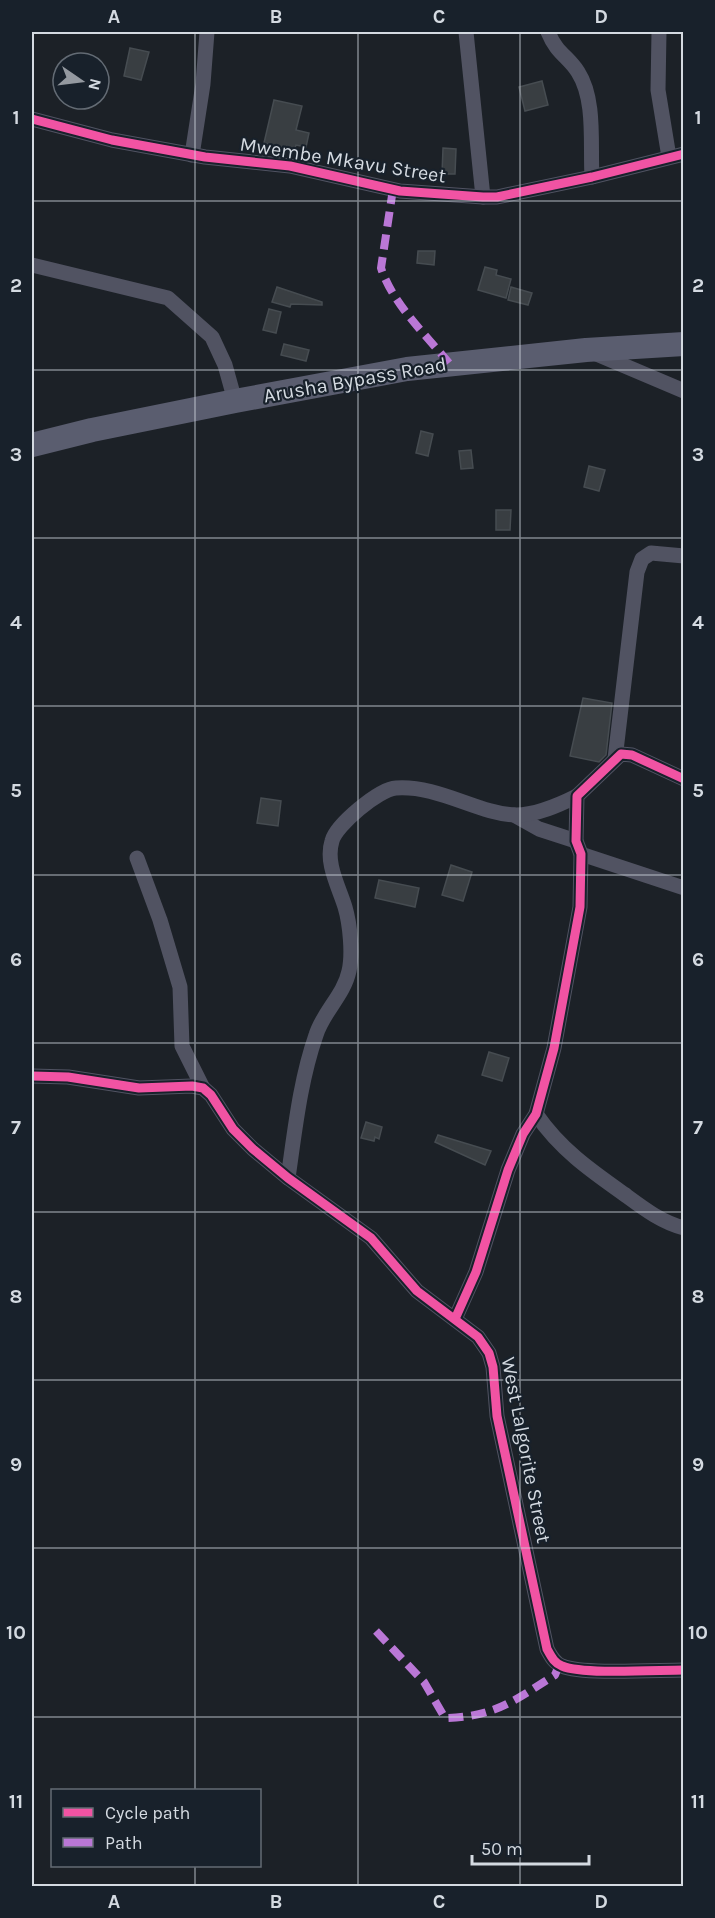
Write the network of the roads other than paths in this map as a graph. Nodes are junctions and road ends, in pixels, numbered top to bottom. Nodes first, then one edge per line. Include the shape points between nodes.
1 (207, 32) edge
2 (466, 32) edge
3 (548, 32) edge
4 (659, 32) edge
5 (32, 119) edge
6 (192, 155) junction
7 (676, 156) edge
8 (592, 177) junction
9 (483, 197) junction
10 (32, 265) edge
11 (684, 344) edge
12 (586, 350) junction
13 (684, 391) edge
14 (235, 400) junction
15 (32, 446) edge
16 (684, 556) edge
17 (615, 759) junction
18 (684, 779) edge
19 (577, 796) junction
20 (514, 815) junction
21 (578, 848) junction
22 (137, 858) dead end
23 (684, 888) edge
24 (32, 1076) edge
25 (203, 1088) junction
26 (536, 1114) junction
27 (288, 1178) junction
28 (684, 1228) edge
29 (455, 1319) junction
30 (684, 1670) edge

1 - 6 street
2 - 9 street
3 - 8 street via 586,89
4 - 7 street via 658,90
5 - 6 street, Mwembe Mkavu Street
6 - 9 street, Mwembe Mkavu Street via 290,166 400,191
7 - 8 street, Mwembe Mkavu Street
8 - 9 street, Mwembe Mkavu Street
10 - 14 street via 168,298 212,337
11 - 12 main road, Arusha Bypass Road
12 - 13 street
12 - 14 main road, Arusha Bypass Road via 407,369
14 - 15 main road, Arusha Bypass Road
16 - 17 street via 651,553 642,559 637,572
17 - 18 street via 621,754 632,756
17 - 19 street
19 - 20 street via 561,804
19 - 21 street
20 - 21 street
20 - 27 street via 438,793 392,788 337,828 331,843 331,859 346,909 349,971 316,1033 303,1078
21 - 23 street
21 - 26 street via 578,923 554,1048
22 - 25 street, West Lalgorite Street via 180,987 182,1046
24 - 25 street via 68,1077 139,1088
25 - 27 street, West Lalgorite Street via 233,1130
26 - 28 street via 558,1144 589,1171 662,1221
26 - 29 street via 508,1170 476,1272
27 - 29 street, West Lalgorite Street via 370,1238 417,1291
29 - 30 street, West Lalgorite Street via 478,1337 489,1353 497,1416 552,1658 559,1665 586,1670

